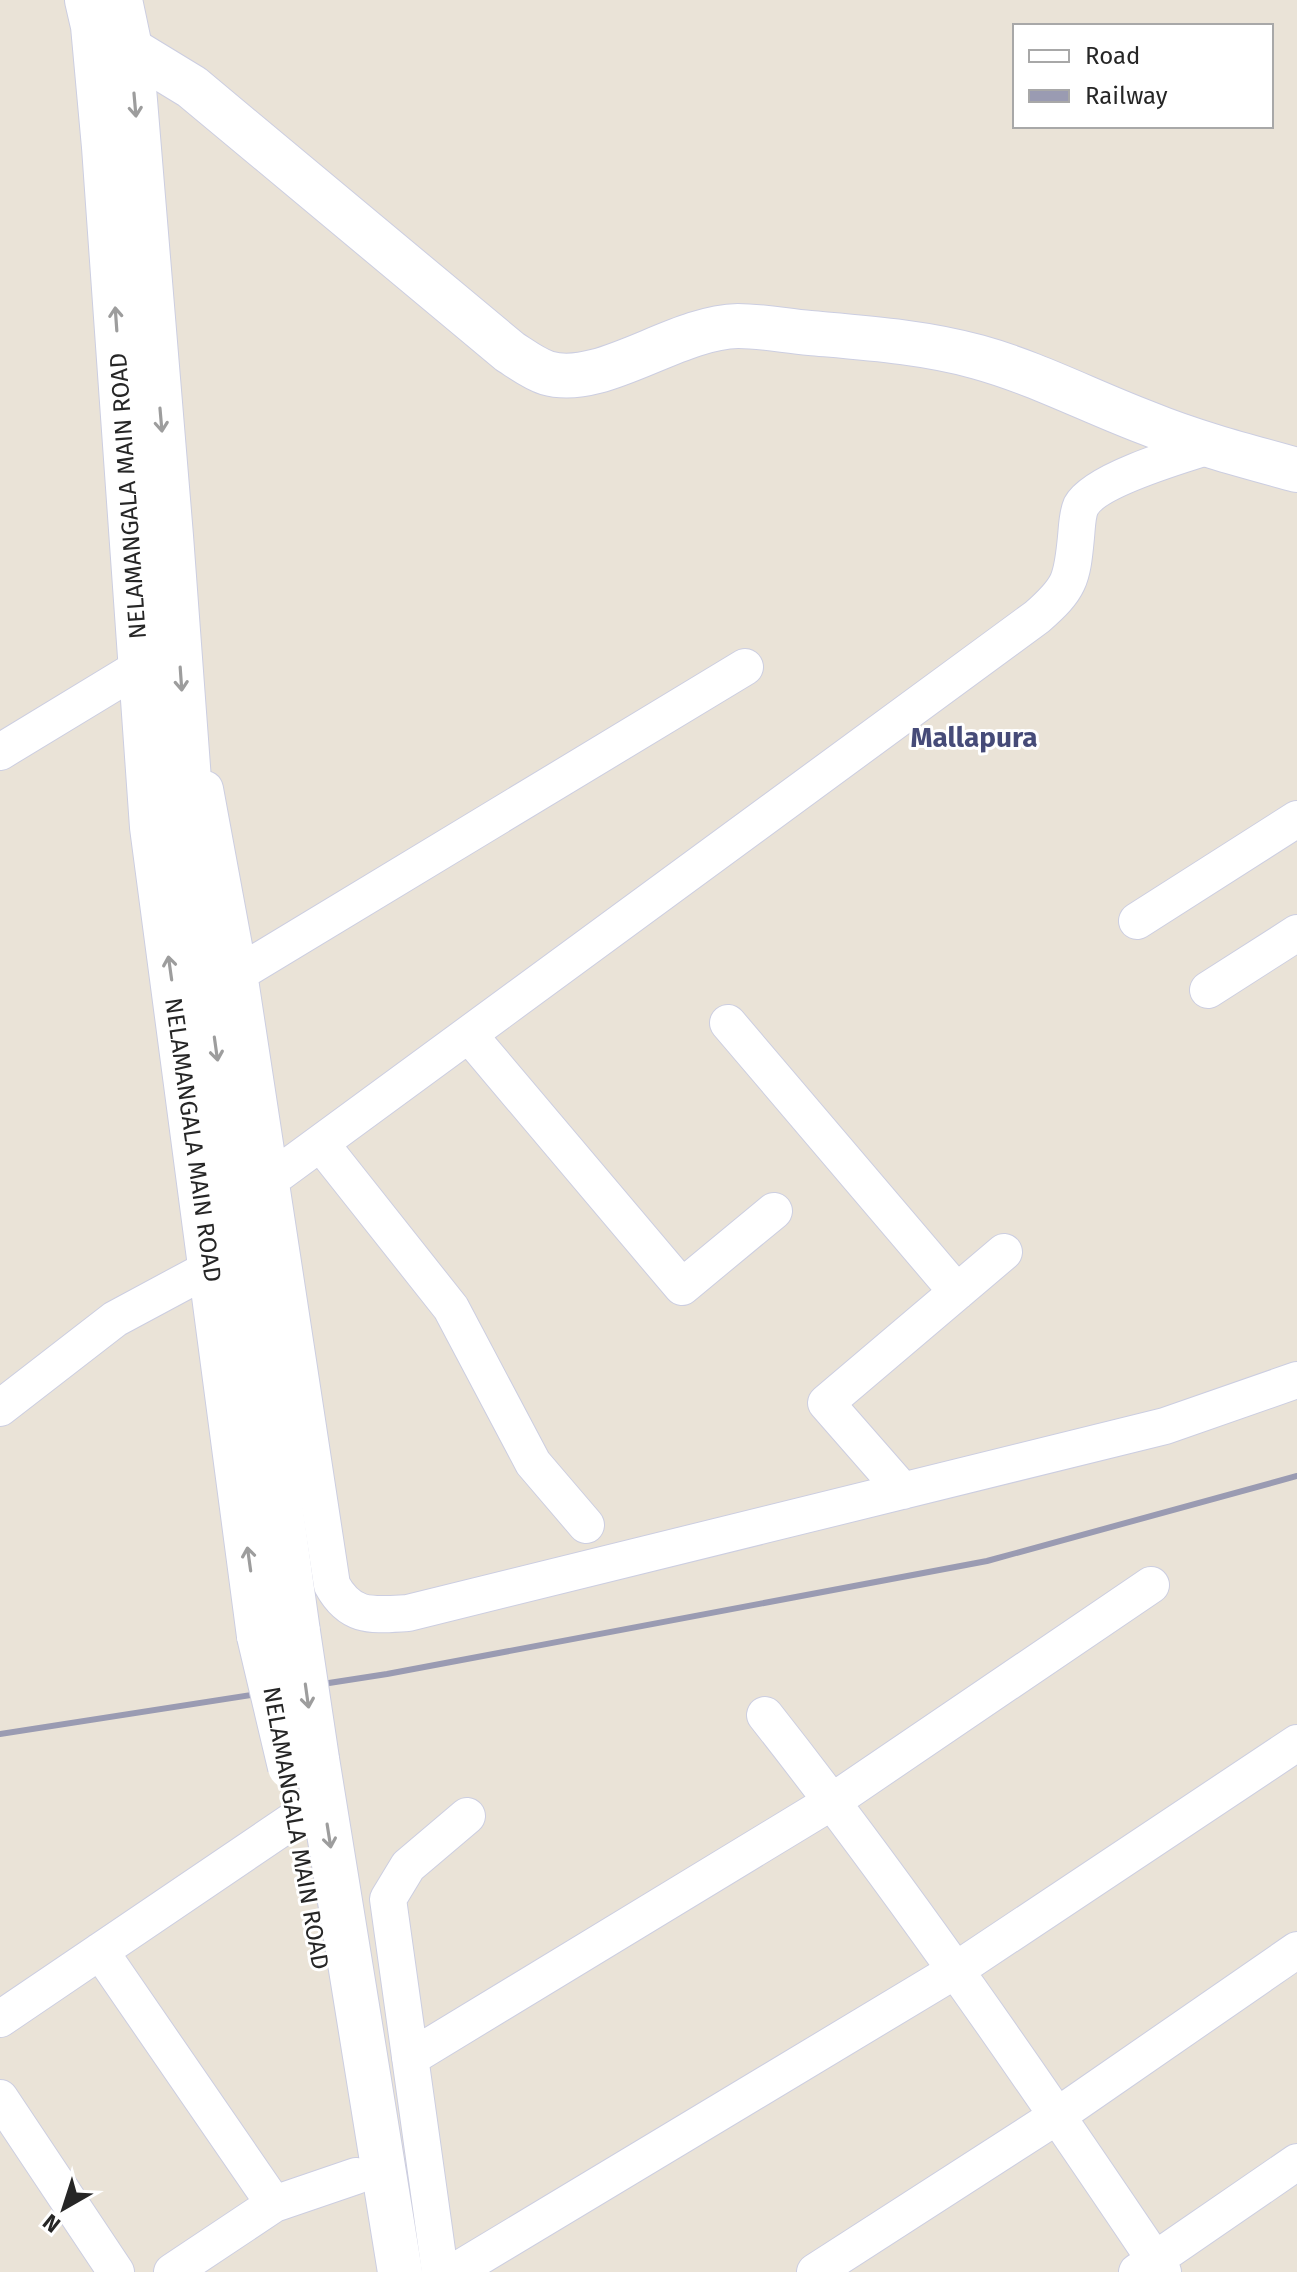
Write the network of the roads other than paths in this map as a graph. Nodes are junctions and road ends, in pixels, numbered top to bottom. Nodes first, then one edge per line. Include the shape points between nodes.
1 (100, 9) edge
2 (131, 52) junction
3 (1210, 446) junction
4 (1297, 470) edge
5 (140, 667) junction
6 (745, 667) dead end
7 (187, 751) junction
8 (0, 752) edge
9 (1297, 819) edge
10 (1137, 921) dead end
11 (1297, 933) edge
12 (239, 973) junction
13 (1208, 990) dead end
14 (728, 1023) dead end
15 (469, 1035) junction
16 (321, 1144) junction
17 (270, 1180) junction
18 (774, 1211) dead end
19 (1004, 1252) dead end
20 (210, 1268) junction
21 (957, 1292) junction
22 (1297, 1380) edge
23 (0, 1408) edge
24 (903, 1491) junction
25 (586, 1525) dead end
26 (1151, 1585) dead end
27 (278, 1634) junction
28 (765, 1715) dead end
29 (1297, 1743) edge
30 (304, 1763) junction
31 (833, 1801) junction
32 (467, 1816) dead end
33 (298, 1817) junction
34 (1297, 1950) edge
35 (100, 1951) junction
36 (956, 1970) junction
37 (0, 2019) edge
38 (410, 2058) junction
39 (0, 2098) edge
40 (1057, 2116) junction
41 (1297, 2162) edge
42 (356, 2176) junction
43 (274, 2204) junction
44 (501, 2260) edge
45 (1152, 2268) edge
46 (116, 2272) edge
47 (172, 2272) edge
48 (371, 2272) edge
49 (400, 2272) edge
50 (440, 2272) edge
51 (454, 2272) edge
52 (815, 2272) edge

1 - 2 main road
5 -> 1 main road, NELAMANGALA MAIN ROAD via 104,147
2 - 3 main road via 192,87 510,352 545,373 570,377 598,371 713,328 873,338 978,357
2 -> 7 main road
3 - 4 main road
3 - 15 street via 1155,464 1091,495 1080,508 1071,578 1048,607
5 - 8 street
20 -> 5 main road, NELAMANGALA MAIN ROAD via 152,827
6 - 12 street
7 - 12 street via 208,794
7 -> 27 main road via 201,943
9 - 10 street
11 - 13 street
12 - 17 street
14 - 21 street
15 - 16 street
15 - 18 street via 682,1287
16 - 17 street
16 - 25 street via 451,1308 533,1463
17 - 24 street via 332,1585 356,1612 408,1613
19 - 21 street
20 - 23 street via 115,1319
27 -> 20 main road, NELAMANGALA MAIN ROAD
21 - 24 street via 826,1403
22 - 24 street via 1165,1426
26 - 31 street
27 - 30 main road, NELAMANGALA MAIN ROAD, bridge
28 - 31 street
29 - 36 street
30 - 33 main road, NELAMANGALA MAIN ROAD
30 -> 49 main road
31 - 36 street
31 - 38 street
32 - 38 street via 408,1866 388,1899
33 - 35 street
33 - 42 main road, NELAMANGALA MAIN ROAD
34 - 40 street
35 - 37 street
35 - 43 street
36 - 40 street
36 - 44 street
38 - 50 street
39 - 46 street
40 - 45 street
40 - 52 street
41 - 45 street
42 - 43 street
42 - 48 main road, NELAMANGALA MAIN ROAD
43 - 47 street
44 - 51 street

